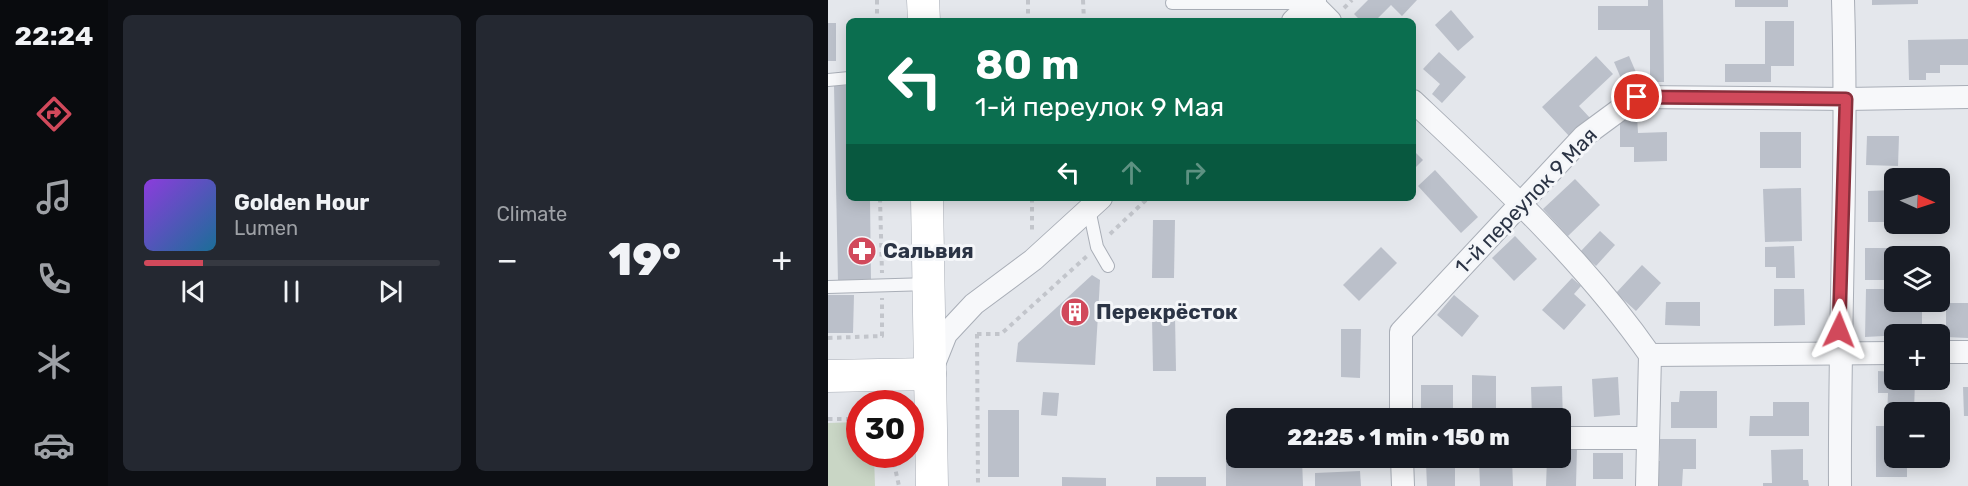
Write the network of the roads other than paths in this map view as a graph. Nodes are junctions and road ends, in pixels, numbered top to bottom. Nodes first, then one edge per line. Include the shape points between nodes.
1 (923, 0) edge
2 (1843, 0) edge
3 (1314, 1) edge
4 (1172, 3) dead end
5 (924, 18) edge
6 (1296, 18) edge
7 (1328, 18) edge
8 (846, 78) edge
9 (828, 80) edge
10 (1968, 97) edge
11 (1846, 99) junction
12 (1416, 103) edge
13 (927, 201) edge
14 (1520, 203) junction
15 (1095, 204) edge
16 (1108, 266) dead end
17 (929, 284) junction
18 (828, 287) edge
19 (1884, 352) edge
20 (1950, 352) edge
21 (1968, 352) edge
22 (1839, 353) junction
23 (1650, 355) junction
24 (930, 374) junction
25 (828, 376) edge
26 (1401, 408) edge
27 (1571, 438) edge
28 (1647, 438) junction
29 (1402, 468) edge
30 (932, 486) edge
31 (1403, 486) edge
32 (1647, 486) edge
33 (1840, 486) edge

1 - 5 main road
2 - 11 street
3 - 4 lane
3 - 6 street
3 - 7 street
8 - 9 lane
10 - 11 street, 1-й переулок 9 Мая
11 - 14 street, 1-й переулок 9 Мая via 1637,97 1584,136
11 - 22 street
12 - 14 street
13 - 17 main road
14 - 23 street via 1619,311
14 - 26 street, 1-й переулок 9 Мая via 1401,332
15 - 16 lane via 1097,247
15 - 24 street via 1033,260 974,304 946,334
17 - 18 lane
17 - 24 main road
19 - 22 street
20 - 21 street
22 - 23 street
22 - 33 street
23 - 28 street
24 - 25 main road
24 - 30 main road
27 - 28 street
28 - 32 street
29 - 31 street

